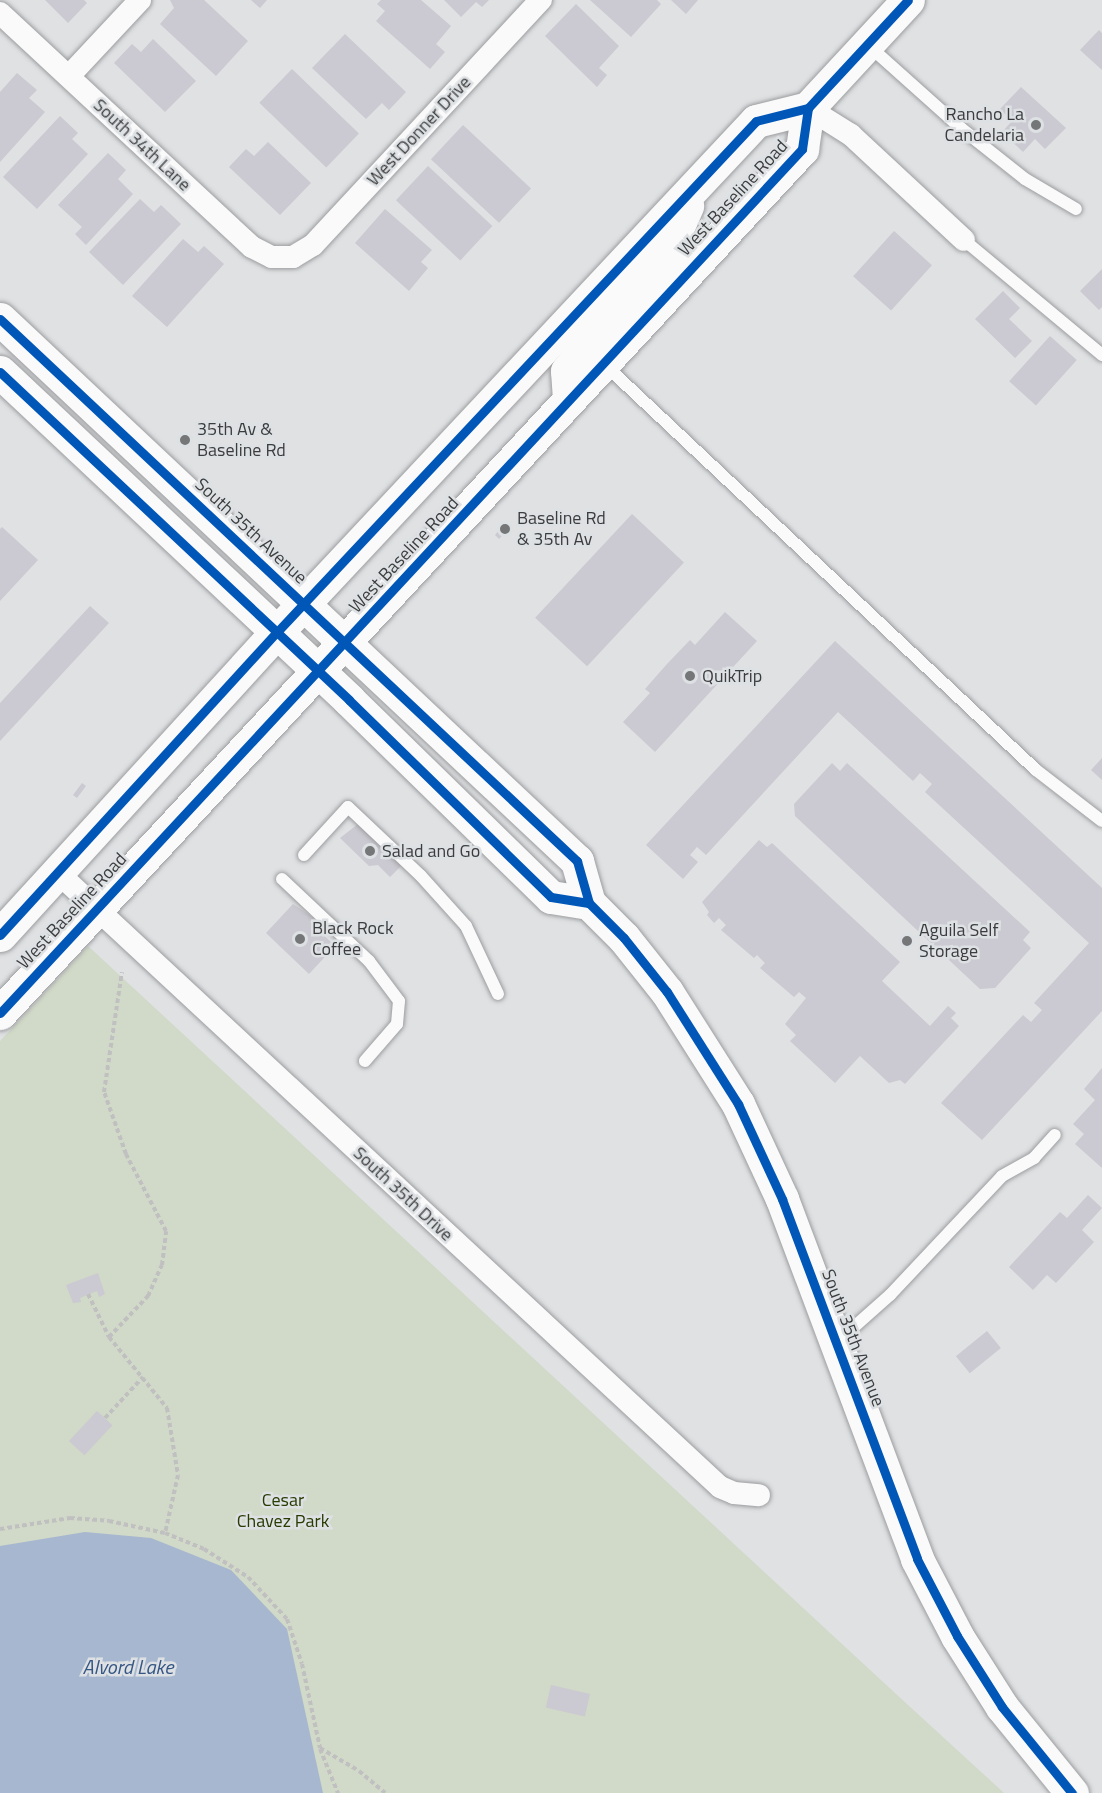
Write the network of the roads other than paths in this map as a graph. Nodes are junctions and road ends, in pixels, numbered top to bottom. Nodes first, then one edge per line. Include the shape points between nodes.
1 (140, 0) edge
2 (541, 0) edge
3 (908, 0) edge
4 (0, 13) edge
5 (867, 44) junction
6 (69, 76) junction
7 (808, 108) junction
8 (697, 183) junction
9 (1076, 209) dead end
10 (964, 240) joint
11 (293, 257) joint
12 (0, 319) edge
13 (1102, 355) edge
14 (603, 363) junction
15 (0, 372) edge
16 (569, 400) junction
17 (303, 603) junction
18 (276, 632) junction
19 (345, 642) junction
20 (318, 671) junction
21 (1102, 821) edge
22 (304, 855) dead end
23 (57, 872) junction
24 (282, 879) dead end
25 (589, 903) junction
26 (96, 909) junction
27 (0, 935) edge
28 (498, 994) dead end
29 (0, 1013) edge
30 (365, 1061) dead end
31 (1055, 1135) dead end
32 (836, 1342) junction
33 (759, 1495) dead end
34 (1072, 1793) edge

1 - 6 street
2 - 11 street, West Donner Drive via 313,244
3 - 5 main road
4 - 6 street, South 34th Lane
5 - 7 main road
5 - 9 lane via 1025,179
6 - 11 street, South 34th Lane via 252,247 272,257
7 - 8 main road, West Baseline Road via 756,122
7 - 10 street via 851,135
7 - 14 main road, West Baseline Road via 802,149
8 - 16 main road via 670,245 567,371
8 - 17 main road, West Baseline Road
10 - 13 lane
12 - 17 main road, South 35th Avenue
14 - 16 main road, West Baseline Road
14 - 21 lane via 1036,770
15 - 18 main road
16 - 19 main road, West Baseline Road
17 - 18 main road, West Baseline Road
17 - 19 main road, South 35th Avenue
18 - 20 main road
18 - 23 main road, West Baseline Road
19 - 20 main road, West Baseline Road
19 - 25 main road, South 35th Avenue via 577,861
20 - 25 main road via 551,897
20 - 26 main road, West Baseline Road
22 - 28 lane via 348,807 421,876 466,926
23 - 26 street, South 35th Drive
23 - 27 main road, West Baseline Road
24 - 30 lane via 369,961 399,1001 397,1024
25 - 32 main road, South 35th Avenue via 667,992 738,1104 782,1199
26 - 29 main road, West Baseline Road
26 - 33 street, South 35th Drive via 720,1487 734,1493
31 - 32 lane via 1034,1158 1002,1176 890,1295
32 - 34 main road, South 35th Avenue via 917,1559 952,1626 1002,1707

